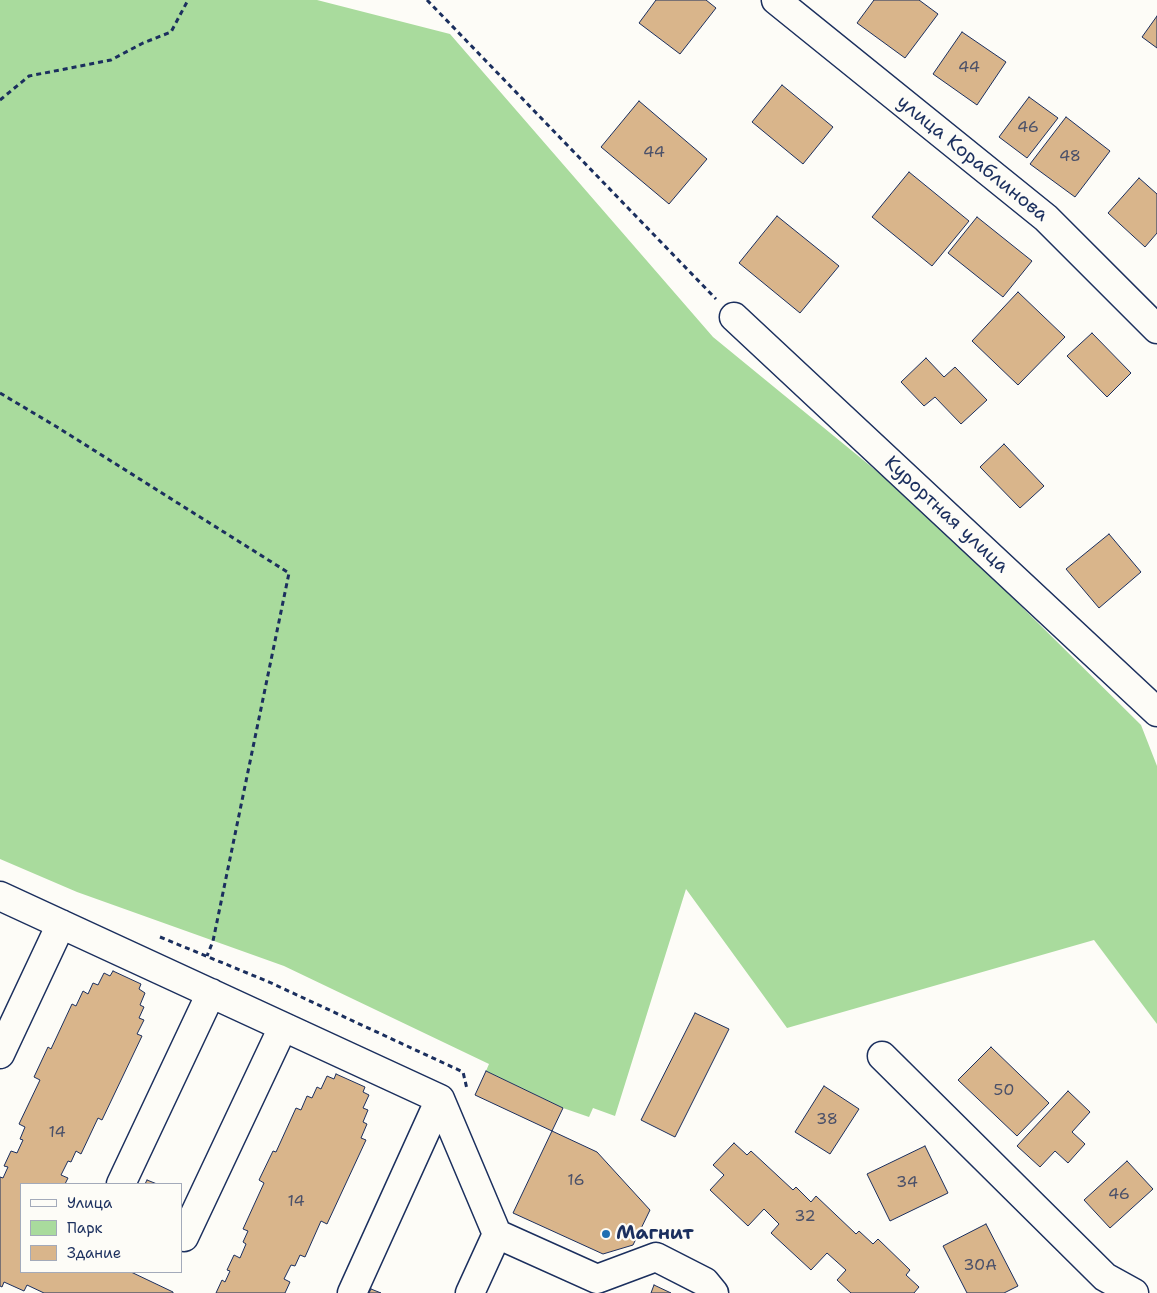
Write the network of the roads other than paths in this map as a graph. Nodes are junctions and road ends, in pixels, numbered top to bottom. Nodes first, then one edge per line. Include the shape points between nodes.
1 (776, 0) edge
2 (734, 317) road end
3 (1157, 328) edge
4 (1157, 712) edge
5 (0, 896) edge
6 (61, 924) junction
7 (211, 993) junction
8 (283, 1027) junction
9 (0, 1054) edge
10 (882, 1056) dead end
11 (440, 1099) junction
12 (121, 1183) edge
13 (497, 1234) junction
14 (182, 1236) edge
15 (594, 1286) edge
16 (352, 1293) edge
17 (470, 1293) edge
18 (714, 1293) edge
19 (1134, 1293) edge

1 - 3 street, улица Кораблинова via 1046,218
2 - 4 street, Курортная улица
5 - 6 street
6 - 7 street
6 - 9 street
7 - 8 street
7 - 12 street
8 - 11 street
8 - 14 street
10 - 19 street via 1105,1277
11 - 13 street
11 - 16 street
13 - 15 street
13 - 17 street
15 - 18 street via 656,1257 705,1282

